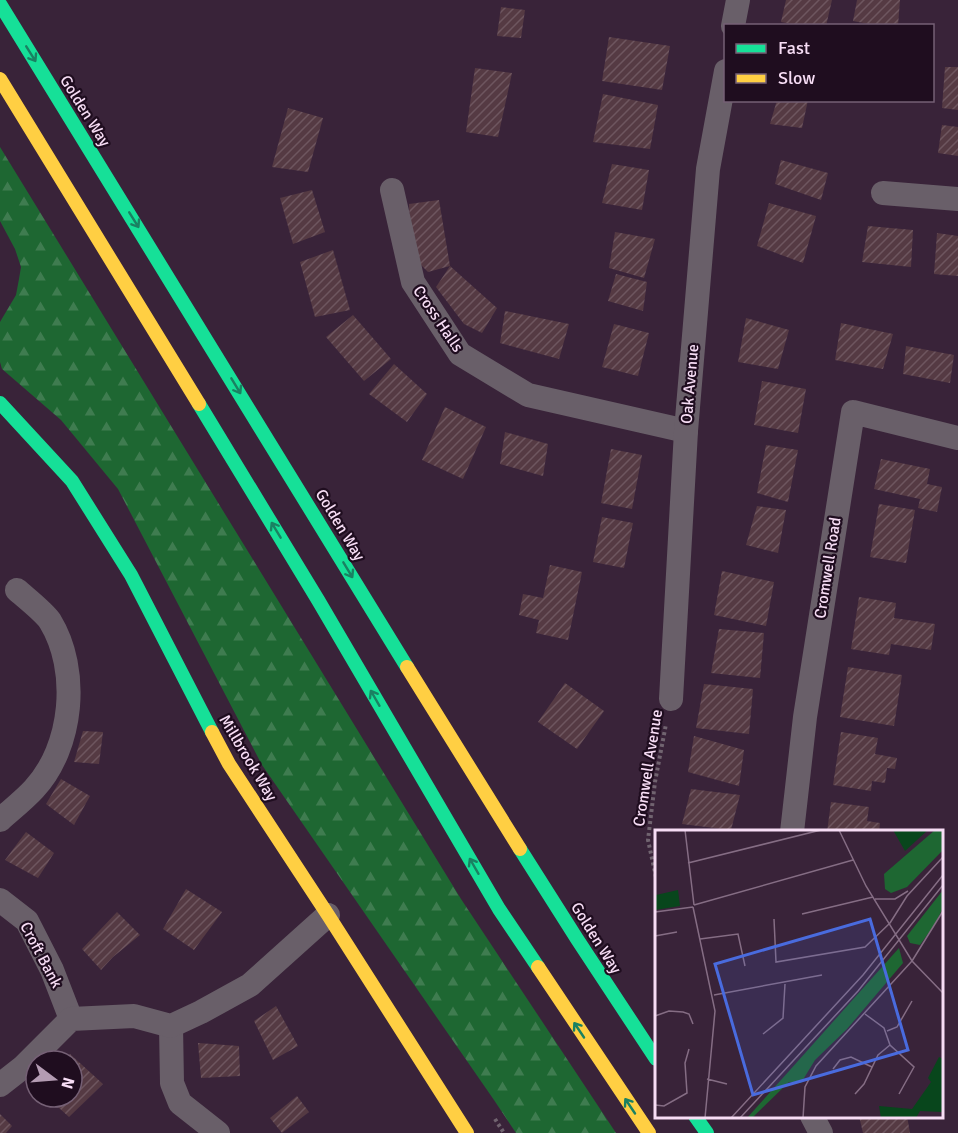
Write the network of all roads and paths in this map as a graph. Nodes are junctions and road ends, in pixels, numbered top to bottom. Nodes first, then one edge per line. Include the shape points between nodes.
1 (738, 0) edge
2 (0, 4) edge
3 (733, 24) edge
4 (0, 79) edge
5 (724, 82) edge
6 (392, 190) dead end
7 (883, 194) dead end
8 (958, 199) edge
9 (0, 403) edge
10 (686, 431) junction
11 (958, 438) edge
12 (17, 590) dead end
13 (671, 699) joint
14 (0, 820) edge
15 (792, 830) edge
16 (655, 869) edge
17 (0, 900) edge
18 (328, 915) junction
19 (71, 1018) junction
20 (171, 1026) junction
21 (655, 1056) edge
22 (0, 1085) edge
23 (696, 1118) edge
24 (813, 1118) edge
25 (218, 1133) edge
26 (467, 1133) edge
27 (649, 1133) edge
28 (706, 1133) edge
29 (821, 1133) edge

1 - 3 street
2 -> 21 main road, Golden Way via 560,911
27 -> 4 main road via 499,909 318,600
5 - 10 street, Oak Avenue via 708,169
6 - 10 street, Cross Halls via 413,282 460,354 528,395
7 - 8 street
9 - 18 main road, Millbrook Way via 78,490 131,575 229,764
10 - 13 street, Oak Avenue
11 - 15 street, Cromwell Road via 854,412 805,717
12 - 14 street via 50,620 64,651 70,690 64,731 54,760 35,788
13 - 16 path, Cromwell Avenue via 648,840
17 - 19 street, Croft Bank via 27,921
18 - 20 street via 250,985
18 - 26 main road, Millbrook Way
19 - 20 street via 134,1016
19 - 22 street
20 - 25 street via 172,1083 180,1103
23 - 28 main road
24 - 29 street

